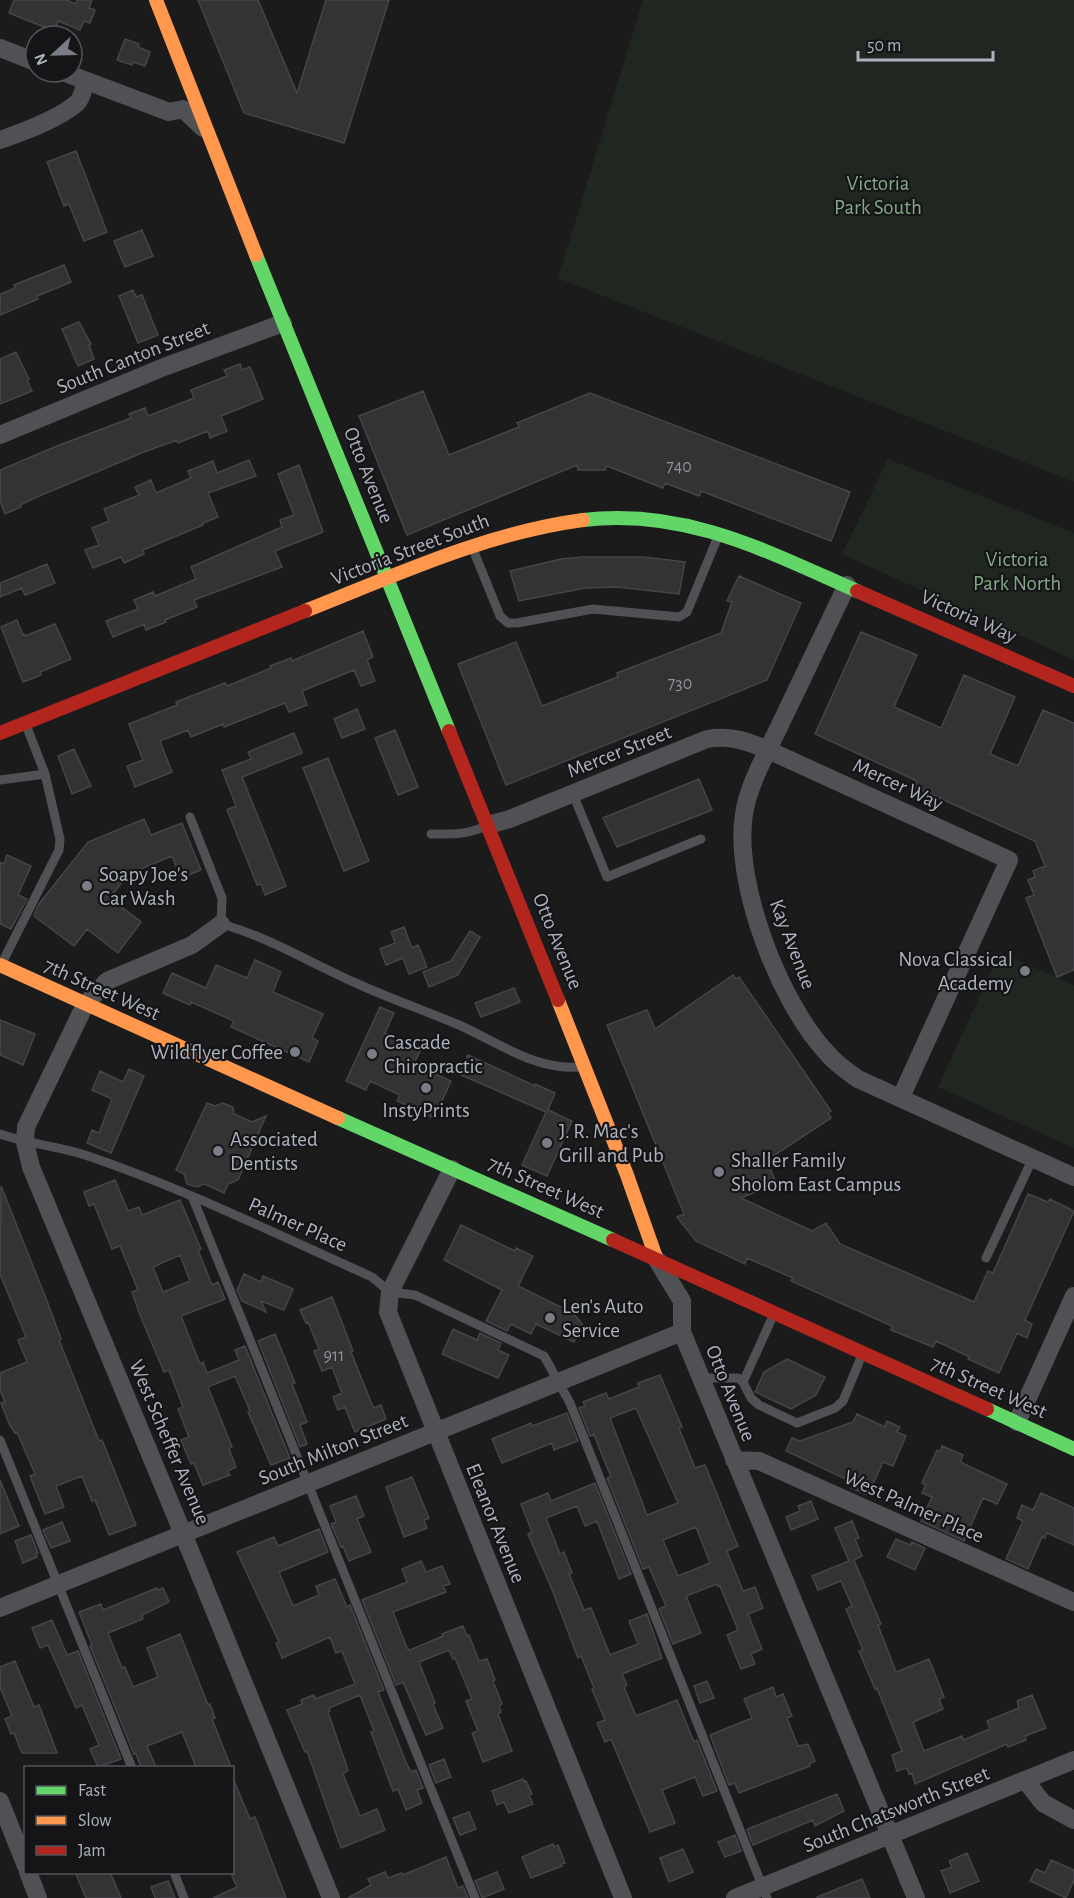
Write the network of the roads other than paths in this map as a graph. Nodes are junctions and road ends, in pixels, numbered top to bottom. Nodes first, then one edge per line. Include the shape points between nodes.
1 (156, 0) edge
2 (0, 48) edge
3 (24, 57) edge
4 (86, 81) joint
5 (207, 131) junction
6 (0, 140) edge
7 (283, 323) junction
8 (0, 435) edge
9 (720, 532) junction
10 (471, 545) junction
11 (386, 579) junction
12 (847, 585) junction
13 (1074, 686) edge
14 (25, 723) junction
15 (0, 733) edge
16 (768, 750) junction
17 (45, 774) junction
18 (0, 780) edge
19 (573, 794) junction
20 (190, 816) dead end
21 (488, 825) junction
22 (431, 834) dead end
23 (701, 839) dead end
24 (220, 924) junction
25 (0, 965) edge
26 (85, 1005) junction
27 (584, 1067) junction
28 (901, 1097) junction
29 (0, 1134) edge
30 (26, 1142) junction
31 (1033, 1158) junction
32 (452, 1168) junction
33 (1074, 1177) edge
34 (192, 1196) junction
35 (986, 1258) dead end
36 (657, 1260) junction
37 (390, 1292) junction
38 (1074, 1296) edge
39 (774, 1313) junction
40 (682, 1332) junction
41 (863, 1353) junction
42 (701, 1378) junction
43 (559, 1382) junction
44 (743, 1382) junction
45 (1017, 1422) junction
46 (435, 1432) junction
47 (0, 1440) edge
48 (1074, 1449) edge
49 (734, 1460) junction
50 (307, 1484) junction
51 (183, 1534) junction
52 (59, 1584) junction
53 (1074, 1602) edge
54 (0, 1608) edge
55 (1074, 1760) edge
56 (132, 1766) edge
57 (1025, 1780) junction
58 (0, 1802) edge
59 (1074, 1820) edge
60 (891, 1836) junction
61 (24, 1861) edge
62 (29, 1874) edge
63 (175, 1874) edge
64 (765, 1893) edge
65 (38, 1898) edge
66 (184, 1898) edge
67 (331, 1898) edge
68 (475, 1898) edge
69 (623, 1898) edge
70 (735, 1898) edge
71 (916, 1898) edge

1 - 5 street, Otto Avenue
2 - 3 street
4 - 5 street via 169,112 183,109
4 - 6 street via 79,101
5 - 7 street, Otto Avenue
7 - 8 street, South Canton Street
7 - 11 street, Otto Avenue
9 - 10 street, Victoria Street South via 669,521 626,518 544,526
9 - 10 lane via 687,612 679,617 593,609 508,623 500,616
9 - 12 street, Victoria Street South
10 - 11 street, Victoria Street South
11 - 14 street, Victoria Street South
11 - 21 street, Otto Avenue
12 - 13 street, Victoria Way
12 - 16 street, Kay Avenue
14 - 15 street, Victoria Street South
14 - 17 lane
16 - 19 street, Mercer Street via 737,738 707,739
16 - 28 street, Kay Avenue via 744,811 742,834 751,897 767,950 791,1001 826,1053 858,1079
16 - 28 street, Mercer Way via 1009,860
17 - 18 lane
17 - 25 lane via 60,839 58,850
19 - 21 street, Mercer Street
19 - 23 lane via 607,877
20 - 24 lane via 222,898
21 - 22 lane via 462,834
21 - 27 street, Otto Avenue
24 - 26 street via 192,945 107,981
24 - 27 lane via 249,931 535,1062 564,1069
25 - 26 street, 7th Street West
26 - 30 street, West Scheffer Avenue via 26,1127
26 - 32 street, 7th Street West
27 - 36 street, Otto Avenue
28 - 31 street, Kay Avenue
29 - 30 lane, Palmer Place
30 - 34 lane, Palmer Place via 84,1155
30 - 51 street, West Scheffer Avenue via 31,1167
31 - 33 street, Kay Avenue
31 - 35 lane
32 - 36 street, 7th Street West
32 - 37 street, Eleanor Avenue
34 - 37 lane, Palmer Place via 372,1278
34 - 50 lane
36 - 39 street, 7th Street West
36 - 40 street, Otto Avenue via 682,1301
37 - 43 lane, Palmer Place via 415,1295 544,1356
37 - 46 street, Eleanor Avenue via 388,1312
38 - 45 street
39 - 41 street, 7th Street West
39 - 44 lane
40 - 42 street, Otto Avenue
40 - 43 street, South Milton Street
41 - 44 lane via 843,1401 796,1423 759,1405
41 - 45 street, 7th Street West
42 - 44 lane via 729,1377
42 - 49 street, Otto Avenue
43 - 46 street, South Milton Street
43 - 64 lane, Palmer Place
45 - 48 street, 7th Street West
46 - 50 street, South Milton Street
46 - 69 street, Eleanor Avenue
47 - 52 lane
49 - 53 street, West Palmer Place via 759,1461
49 - 60 street, Otto Avenue
50 - 51 street, South Milton Street
50 - 68 lane
51 - 52 street, South Milton Street
51 - 67 street, West Scheffer Avenue
52 - 54 street, South Milton Street
52 - 56 lane
55 - 57 street, South Chatsworth Street
57 - 59 street via 1043,1803
57 - 60 street, South Chatsworth Street
58 - 61 street
60 - 64 street, South Chatsworth Street
60 - 71 street, Otto Avenue
62 - 65 street
63 - 66 lane
64 - 70 street, South Chatsworth Street

